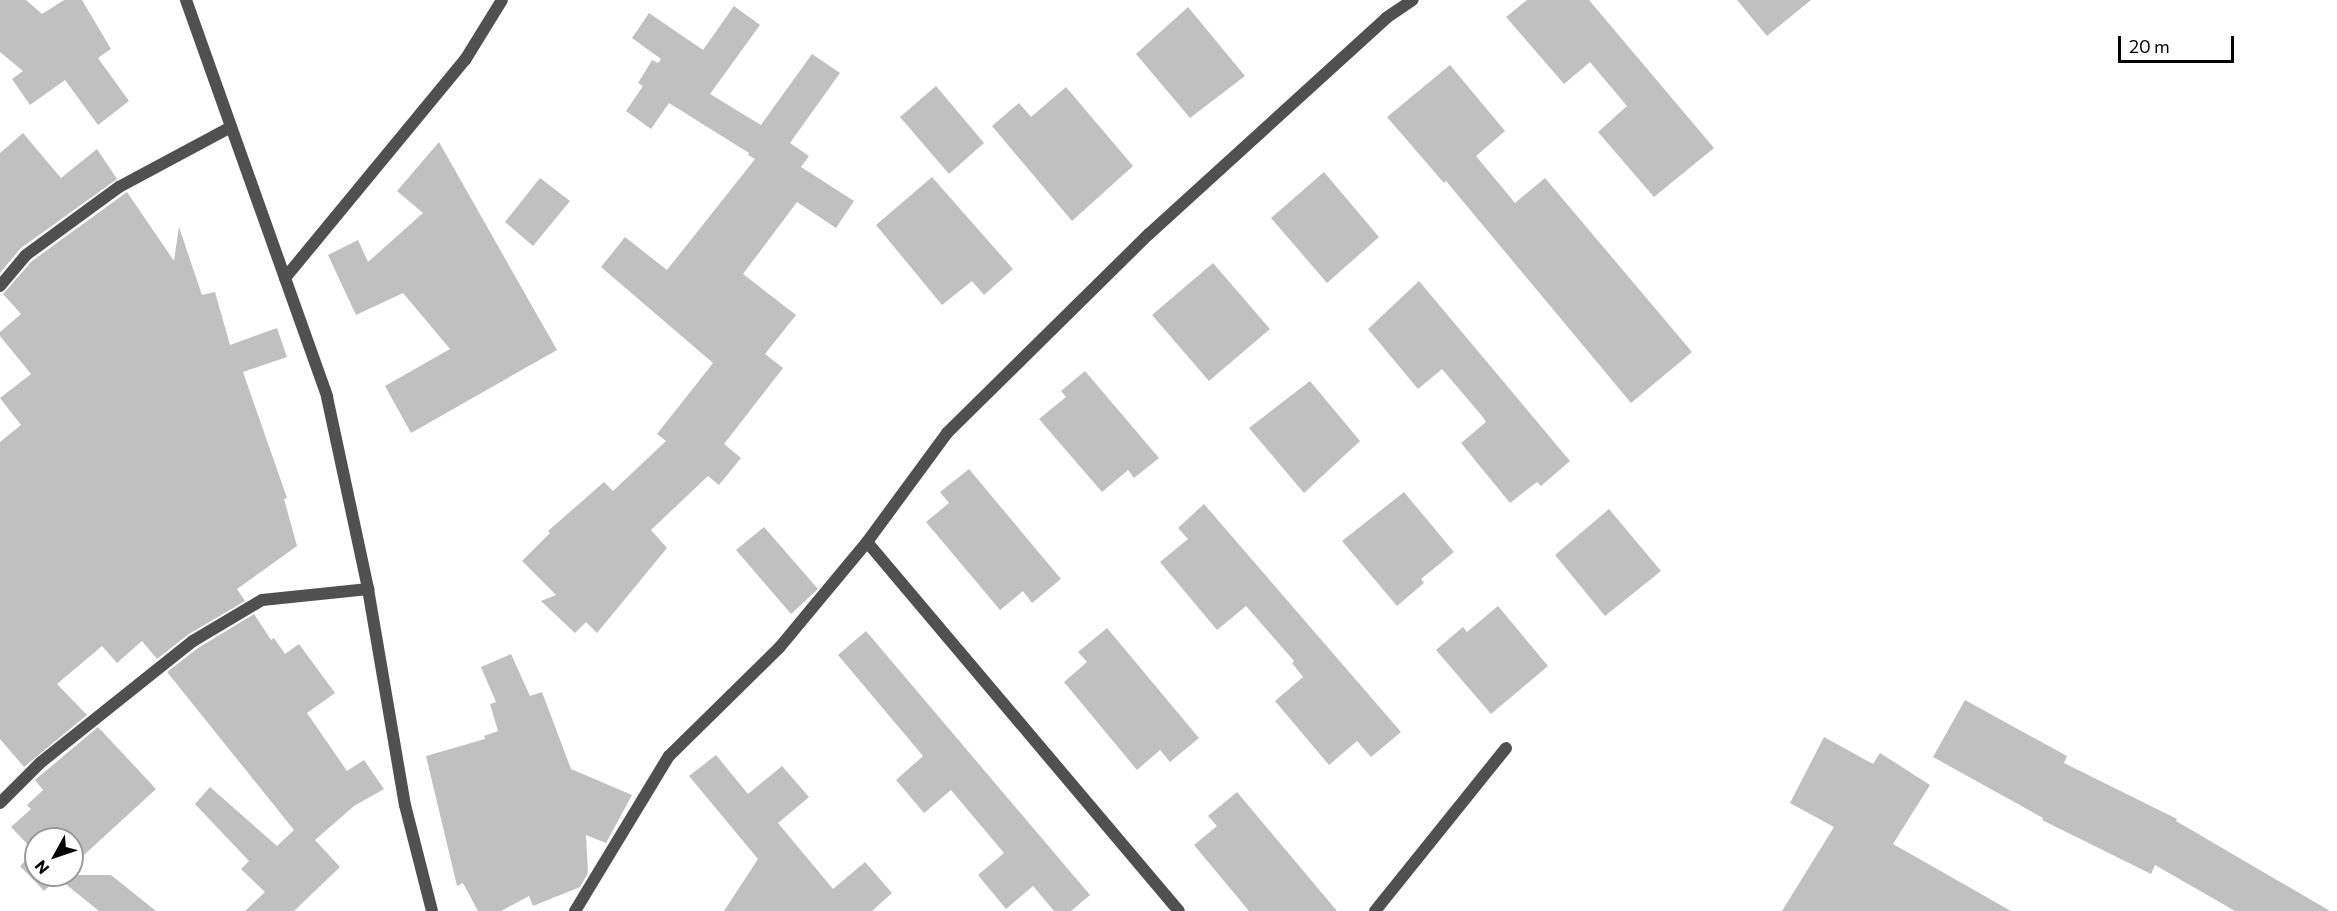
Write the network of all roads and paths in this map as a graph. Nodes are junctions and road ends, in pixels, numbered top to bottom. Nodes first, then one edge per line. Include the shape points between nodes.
1 (186, 0) edge
2 (502, 0) edge
3 (1413, 0) edge
4 (231, 127) junction
5 (285, 278) junction
6 (0, 286) edge
7 (867, 542) junction
8 (368, 589) junction
9 (1506, 748) dead end
10 (0, 803) edge
11 (432, 911) edge
12 (575, 911) edge
13 (1179, 911) edge
14 (1375, 911) edge

1 - 4 street
2 - 5 street via 465,60
3 - 7 street via 1378,26 1149,234 947,433
4 - 5 street
4 - 6 street via 119,187 26,255
5 - 8 street via 327,397
7 - 12 street via 779,648 669,756
7 - 13 street
8 - 10 street via 262,600 193,641 40,764
8 - 11 street via 405,805
9 - 14 street

